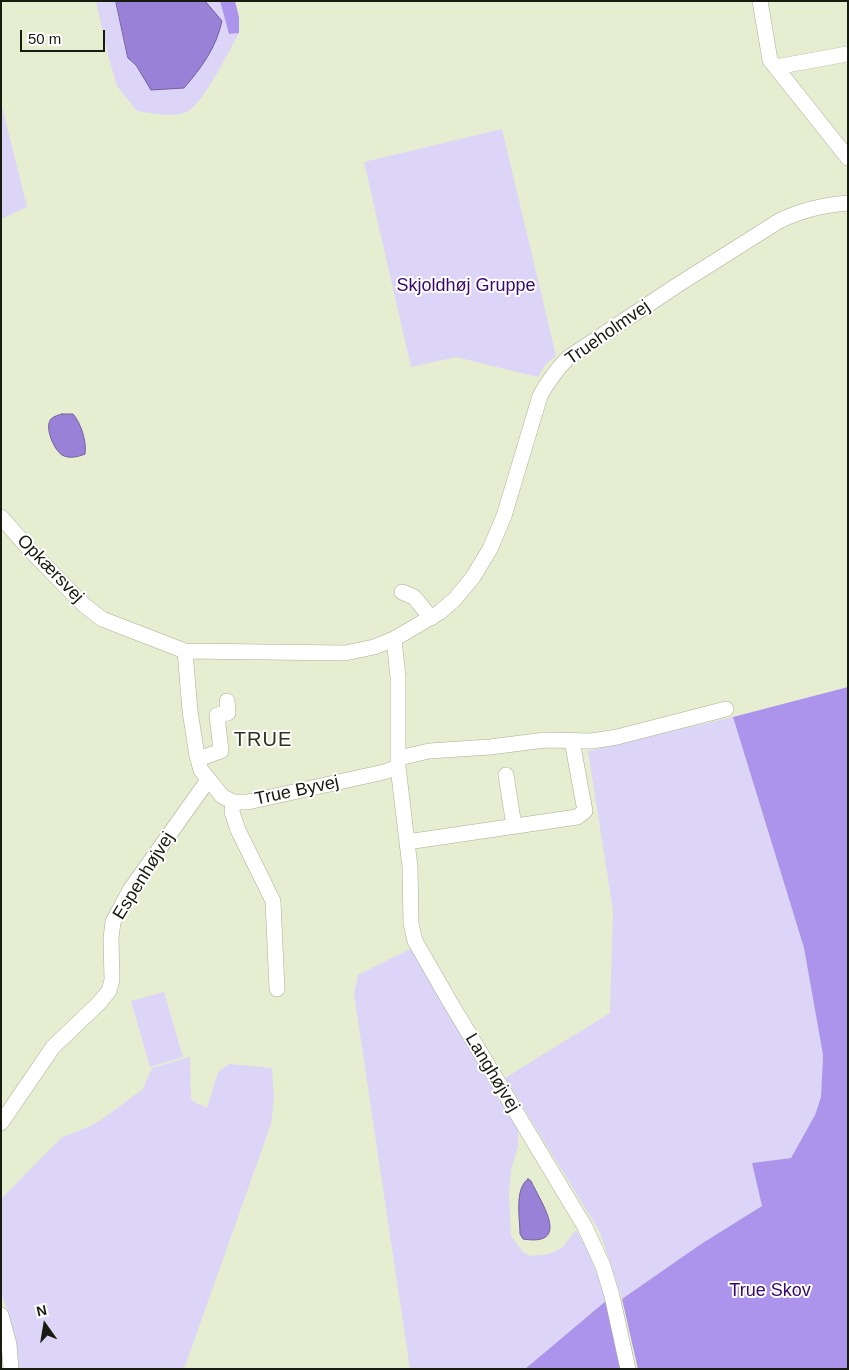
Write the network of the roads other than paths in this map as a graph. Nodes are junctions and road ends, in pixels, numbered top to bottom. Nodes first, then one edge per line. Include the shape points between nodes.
1 (760, 1) edge
2 (847, 54) edge
3 (776, 67) junction
4 (848, 158) edge
5 (848, 204) edge
6 (1, 517) edge
7 (402, 592) dead end
8 (435, 615) junction
9 (394, 639) junction
10 (185, 651) junction
11 (227, 701) dead end
12 (726, 709) dead end
13 (572, 741) junction
14 (198, 759) junction
15 (398, 762) junction
16 (506, 776) dead end
17 (208, 780) junction
18 (234, 802) junction
19 (514, 826) junction
20 (407, 842) junction
21 (277, 989) dead end
22 (1, 1123) edge
23 (1, 1315) edge
24 (11, 1369) edge
25 (628, 1369) edge

1 - 3 street via 770,60
2 - 3 street
3 - 4 street
5 - 8 street, Trueholmvej via 810,208 779,220 568,358 550,378 540,396 515,485 490,549 455,599
6 - 10 street, Opkærsvej via 84,605 102,619
7 - 8 street via 414,597
8 - 9 street
9 - 10 street via 345,653
9 - 15 street via 398,677
10 - 14 street, True Byvej
11 - 14 street via 228,713 217,715 221,751
12 - 13 street via 617,737
13 - 15 street via 545,740 429,751
13 - 19 street via 585,811 578,817
14 - 17 street, True Byvej
15 - 18 street, True Byvej via 248,802
15 - 20 street, Langhøjvej
16 - 19 street
17 - 18 street, True Byvej via 222,796
17 - 22 street, Espenhøjvej via 136,882 113,922 109,991 53,1046
18 - 21 street via 232,812 238,830 273,901
19 - 20 street
20 - 25 street, Langhøjvej via 411,923 415,941 585,1227 605,1274
23 - 24 street via 9,1344

